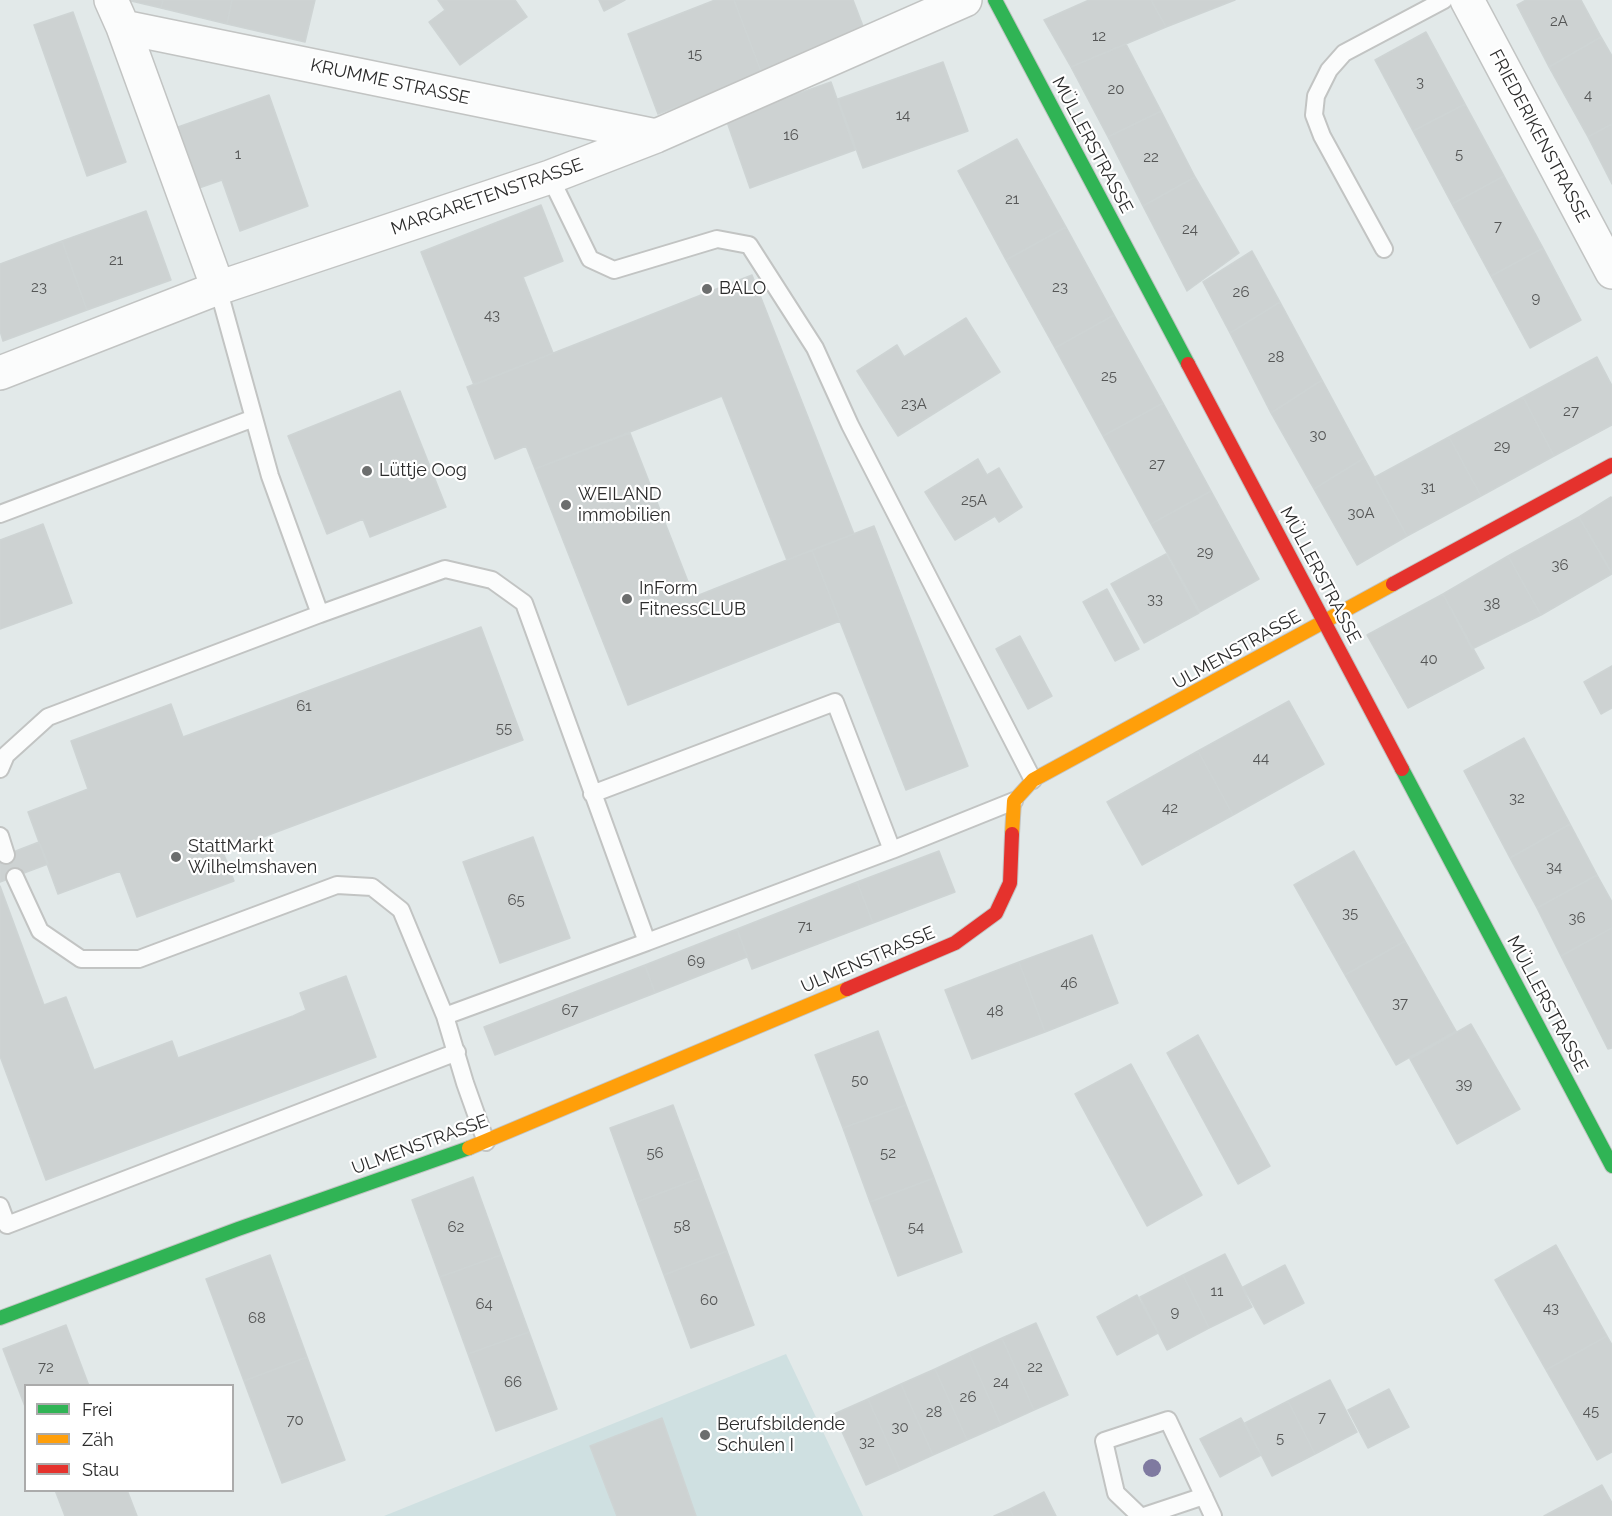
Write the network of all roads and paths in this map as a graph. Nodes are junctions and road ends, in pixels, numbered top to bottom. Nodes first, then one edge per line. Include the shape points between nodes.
1 (965, 0) edge
2 (995, 0) edge
3 (1444, 0) edge
4 (1467, 0) edge
5 (117, 14) edge
6 (656, 136) junction
7 (550, 177) junction
8 (1384, 249) dead end
9 (1612, 272) edge
10 (218, 288) junction
11 (0, 373) edge
12 (254, 418) junction
13 (1612, 465) edge
14 (0, 514) edge
15 (320, 614) junction
16 (1325, 622) junction
17 (0, 768) edge
18 (1033, 780) junction
19 (592, 794) junction
20 (1014, 801) junction
21 (0, 836) edge
22 (892, 850) junction
23 (6, 855) dead end
24 (15, 877) dead end
25 (647, 942) junction
26 (445, 1016) junction
27 (457, 1052) junction
28 (486, 1142) junction
29 (1612, 1166) edge
30 (0, 1206) edge
31 (0, 1318) edge
32 (1204, 1496) junction
33 (1142, 1516) edge
34 (1213, 1516) edge

1 - 6 street, MARGARETENSTRASSE
2 - 16 street, MÜLLERSTRASSE
3 - 8 lane via 1344,53 1329,70 1316,96 1314,115 1322,136
4 - 9 street, FRIEDERIKENSTRASSE
5 - 6 street, KRUMME STRASSE
5 - 10 street, KRUMME STRASSE
6 - 7 street, MARGARETENSTRASSE
7 - 10 street, MARGARETENSTRASSE
7 - 18 lane via 590,259 614,270 717,239 749,245 815,348 850,425
10 - 11 street, MARGARETENSTRASSE
10 - 12 lane
12 - 14 lane
12 - 15 lane via 270,476
13 - 16 street, ULMENSTRASSE
15 - 17 lane via 48,717 6,755
15 - 19 lane via 445,569 492,580 524,603
16 - 18 street, ULMENSTRASSE
16 - 29 street, MÜLLERSTRASSE
18 - 20 street, ULMENSTRASSE
19 - 22 lane via 835,702
19 - 25 lane
20 - 22 lane
20 - 28 street, ULMENSTRASSE via 1010,883 996,913 955,943
21 - 23 lane
22 - 25 lane
24 - 26 lane via 40,931 81,959 139,959 337,885 372,887 401,910
25 - 26 lane
26 - 27 lane
27 - 28 lane
27 - 30 lane via 7,1225
28 - 31 street, ULMENSTRASSE
32 - 33 lane
32 - 33 lane via 1168,1420 1104,1441 1116,1493
32 - 34 lane

